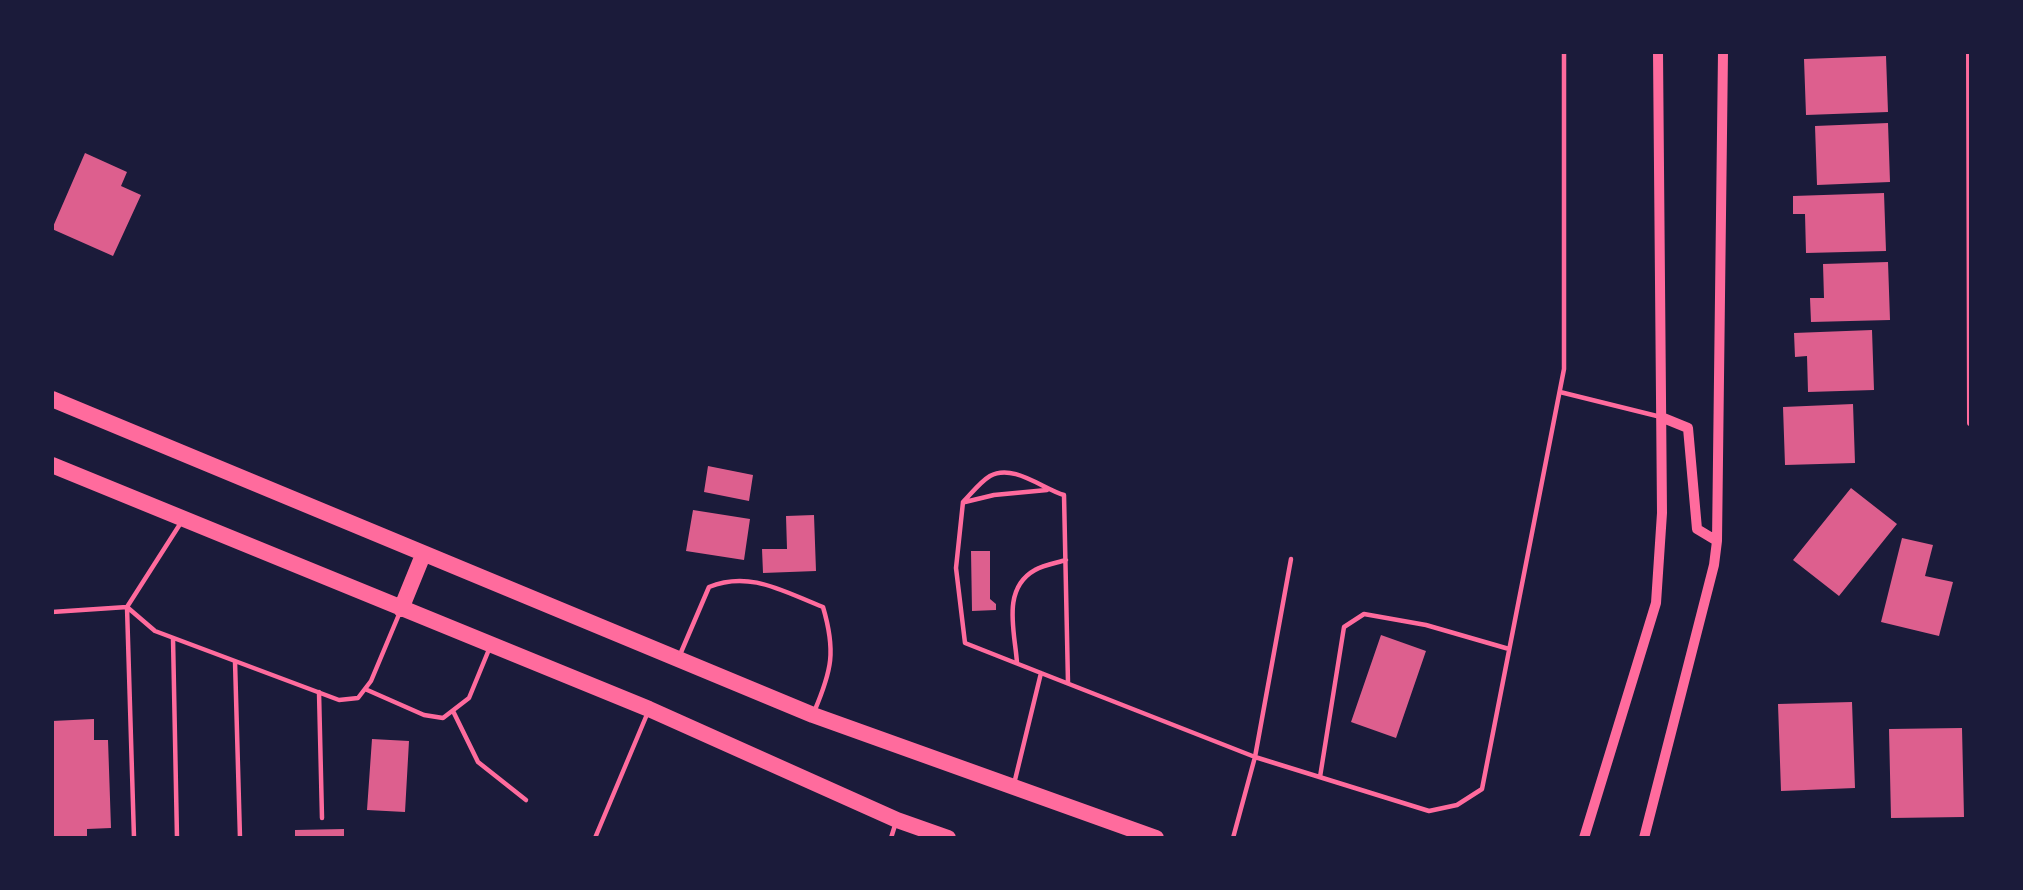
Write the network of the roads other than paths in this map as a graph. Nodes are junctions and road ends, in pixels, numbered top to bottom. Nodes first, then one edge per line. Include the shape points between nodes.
1 (1564, 52) edge
2 (1658, 52) edge
3 (1723, 52) edge
4 (1969, 52) edge
5 (1970, 211) edge
6 (1560, 393) junction
7 (52, 399) edge
8 (1661, 417) junction
9 (1971, 423) edge
10 (52, 465) edge
11 (1047, 490) junction
12 (963, 502) junction
13 (183, 519) junction
14 (1717, 541) junction
15 (423, 555) junction
16 (1291, 558) dead end
17 (1066, 560) junction
18 (127, 607) junction
19 (401, 609) junction
20 (52, 612) edge
21 (173, 638) junction
22 (491, 645) junction
23 (1509, 649) junction
24 (678, 660) junction
25 (235, 661) junction
26 (1017, 663) junction
27 (1041, 673) junction
28 (1068, 683) junction
29 (365, 689) junction
30 (319, 692) junction
31 (649, 710) junction
32 (453, 711) junction
33 (813, 715) junction
34 (1255, 757) junction
35 (1320, 777) junction
36 (1013, 786) junction
37 (526, 800) dead end
38 (322, 818) dead end
39 (897, 820) junction
40 (134, 837) edge
41 (177, 837) edge
42 (240, 837) edge
43 (595, 837) edge
44 (891, 837) edge
45 (948, 837) edge
46 (1156, 837) edge
47 (1233, 837) edge
48 (1584, 837) edge
49 (1644, 837) edge

1 - 6 lane via 1564,369
2 - 8 street
3 - 14 street
4 - 5 street
5 - 9 street
6 - 8 lane
6 - 23 lane
7 - 15 highway
8 - 14 street via 1688,428 1697,529
8 - 48 street via 1662,513 1656,603
10 - 13 highway
11 - 12 lane
11 - 12 lane via 1012,472 991,476
11 - 17 lane via 1065,495
12 - 26 lane via 956,568 965,643
13 - 18 lane
13 - 19 highway
14 - 49 street via 1712,575
15 - 19 highway
15 - 24 highway
16 - 34 lane
17 - 26 lane via 1035,570 1017,585 1012,596
17 - 28 lane
18 - 20 lane
18 - 21 lane via 156,631
18 - 40 lane
19 - 22 highway
19 - 29 lane
21 - 25 lane
21 - 41 lane
22 - 31 highway
22 - 32 lane via 469,698
23 - 35 lane via 1482,789 1457,805 1429,811
23 - 35 lane via 1426,625 1364,614 1344,627
24 - 33 highway
24 - 33 lane via 709,587 726,580 747,579 823,606 833,652 825,688
25 - 30 lane
25 - 42 lane
26 - 27 lane
27 - 28 lane
27 - 36 lane
28 - 34 lane
29 - 30 lane via 358,698 339,700
29 - 32 lane via 424,715 443,718
30 - 38 lane
31 - 39 highway
31 - 43 lane
32 - 37 lane via 478,762
33 - 36 highway
34 - 35 lane
34 - 47 lane
36 - 46 highway
39 - 44 lane
39 - 45 highway

